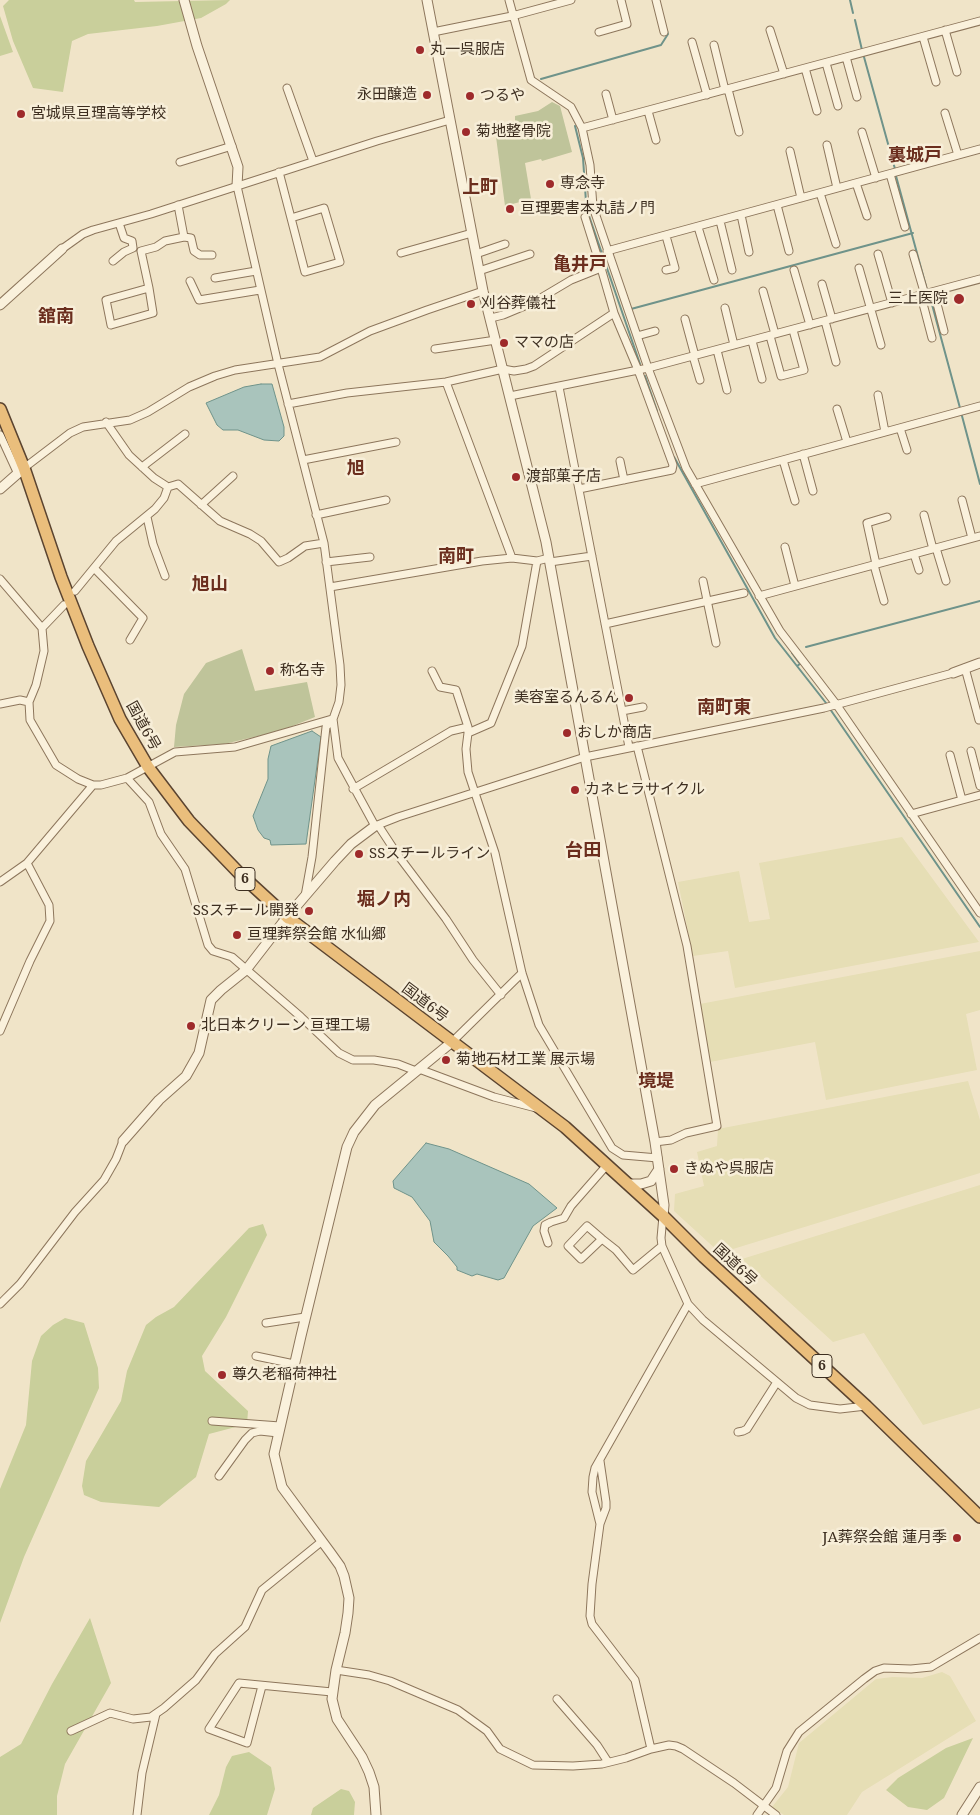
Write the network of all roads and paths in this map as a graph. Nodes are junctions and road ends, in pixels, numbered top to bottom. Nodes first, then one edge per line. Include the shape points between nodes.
1 (184, 0) edge
2 (427, 0) edge
3 (509, 0) edge
4 (571, 0) edge
5 (621, 0) edge
6 (656, 0) edge
7 (512, 16) junction
8 (980, 21) edge
9 (770, 30) dead end
10 (945, 30) junction
11 (433, 32) junction
12 (599, 32) dead end
13 (664, 32) dead end
14 (923, 36) junction
15 (692, 42) dead end
16 (714, 45) dead end
17 (846, 57) junction
18 (826, 63) junction
19 (805, 68) junction
20 (957, 72) dead end
21 (784, 74) junction
22 (936, 82) dead end
23 (287, 88) dead end
24 (726, 90) junction
25 (606, 94) dead end
26 (707, 95) junction
27 (857, 98) dead end
28 (838, 106) dead end
29 (648, 111) junction
30 (818, 111) dead end
31 (945, 113) dead end
32 (450, 120) junction
33 (613, 120) junction
34 (582, 128) junction
35 (740, 132) dead end
36 (862, 132) dead end
37 (656, 140) dead end
38 (826, 145) dead end
39 (232, 146) junction
40 (980, 149) edge
41 (790, 151) dead end
42 (958, 155) junction
43 (313, 161) junction
44 (180, 162) dead end
45 (279, 172) junction
46 (890, 174) junction
47 (876, 178) junction
48 (856, 183) junction
49 (238, 186) junction
50 (837, 188) junction
51 (820, 193) junction
52 (802, 198) junction
53 (178, 205) junction
54 (777, 205) junction
55 (741, 215) junction
56 (867, 216) dead end
57 (585, 217) dead end
58 (290, 218) junction
59 (720, 221) junction
60 (119, 222) junction
61 (698, 227) junction
62 (905, 227) dead end
63 (472, 233) junction
64 (666, 236) junction
65 (184, 237) junction
66 (505, 244) dead end
67 (836, 244) dead end
68 (62, 249) joint
69 (607, 251) junction
70 (789, 251) dead end
71 (750, 252) dead end
72 (401, 253) dead end
73 (476, 254) junction
74 (530, 254) dead end
75 (878, 254) dead end
76 (913, 254) dead end
77 (212, 255) dead end
78 (113, 261) dead end
79 (601, 268) junction
80 (859, 268) dead end
81 (666, 270) dead end
82 (732, 270) dead end
83 (794, 270) dead end
84 (256, 271) junction
85 (479, 271) junction
86 (215, 278) dead end
87 (714, 280) dead end
88 (980, 280) edge
89 (190, 282) dead end
90 (822, 284) dead end
91 (149, 288) junction
92 (260, 290) junction
93 (483, 291) junction
94 (763, 291) dead end
95 (934, 292) junction
96 (923, 295) junction
97 (892, 303) junction
98 (0, 305) edge
99 (725, 308) dead end
100 (871, 309) junction
101 (614, 313) junction
102 (490, 318) junction
103 (686, 319) dead end
104 (828, 320) junction
105 (810, 325) junction
106 (793, 330) junction
107 (655, 331) dead end
108 (944, 331) dead end
109 (773, 335) junction
110 (637, 336) junction
111 (932, 338) dead end
112 (496, 340) junction
113 (752, 341) junction
114 (734, 345) junction
115 (881, 345) dead end
116 (435, 349) dead end
117 (717, 350) junction
118 (694, 356) junction
119 (836, 362) dead end
120 (278, 364) junction
121 (648, 368) junction
122 (502, 369) junction
123 (638, 370) junction
124 (762, 379) dead end
125 (700, 380) dead end
126 (446, 382) junction
127 (560, 387) junction
128 (727, 390) dead end
129 (510, 396) junction
130 (878, 396) dead end
131 (288, 404) junction
132 (980, 406) edge
133 (0, 409) edge
134 (836, 409) dead end
135 (106, 422) junction
136 (900, 428) junction
137 (885, 432) junction
138 (185, 434) dead end
139 (0, 435) edge
140 (396, 442) dead end
141 (847, 442) junction
142 (907, 450) dead end
143 (803, 454) junction
144 (303, 460) junction
145 (783, 460) junction
146 (620, 461) dead end
147 (142, 467) junction
148 (21, 471) junction
149 (233, 476) dead end
150 (624, 480) junction
151 (695, 484) junction
152 (168, 487) junction
153 (0, 489) edge
154 (579, 489) junction
155 (814, 491) dead end
156 (386, 500) dead end
157 (962, 500) dead end
158 (794, 501) dead end
159 (201, 505) junction
160 (316, 515) junction
161 (924, 515) dead end
162 (147, 517) junction
163 (887, 517) dead end
164 (980, 536) edge
165 (972, 538) junction
166 (324, 543) junction
167 (785, 547) dead end
168 (935, 548) junction
169 (914, 554) junction
170 (592, 556) junction
171 (370, 557) dead end
172 (512, 558) junction
173 (550, 560) junction
174 (537, 561) junction
175 (326, 562) junction
176 (875, 565) junction
177 (94, 569) junction
178 (919, 570) dead end
179 (165, 576) dead end
180 (0, 579) edge
181 (704, 581) dead end
182 (946, 581) dead end
183 (795, 586) junction
184 (330, 587) junction
185 (75, 591) dead end
186 (744, 593) dead end
187 (759, 596) junction
188 (707, 601) junction
189 (884, 601) dead end
190 (64, 605) dead end
191 (605, 624) junction
192 (42, 628) junction
193 (130, 640) dead end
194 (716, 643) dead end
195 (980, 662) edge
196 (965, 668) junction
197 (432, 671) dead end
198 (953, 672) joint
199 (29, 702) junction
200 (0, 704) edge
201 (836, 704) junction
202 (643, 707) dead end
203 (622, 711) junction
204 (332, 719) junction
205 (979, 720) dead end
206 (468, 730) junction
207 (637, 746) junction
208 (629, 747) junction
209 (971, 751) dead end
210 (950, 755) dead end
211 (585, 757) junction
212 (148, 767) junction
213 (127, 778) junction
214 (92, 785) junction
215 (980, 786) edge
216 (353, 789) junction
217 (475, 793) junction
218 (980, 795) edge
219 (962, 800) junction
220 (911, 814) junction
221 (377, 826) junction
222 (27, 863) junction
223 (0, 882) edge
224 (304, 897) junction
225 (980, 913) edge
226 (287, 917) junction
227 (246, 970) junction
228 (522, 973) junction
229 (502, 995) junction
230 (0, 1031) edge
231 (452, 1042) junction
232 (418, 1070) junction
233 (542, 1110) junction
234 (123, 1141) joint
235 (655, 1142) junction
236 (658, 1158) junction
237 (607, 1165) junction
238 (659, 1169) junction
239 (627, 1184) junction
240 (663, 1216) junction
241 (602, 1238) junction
242 (548, 1244) dead end
243 (662, 1246) junction
244 (0, 1304) edge
245 (688, 1304) junction
246 (305, 1317) junction
247 (266, 1323) dead end
248 (256, 1356) dead end
249 (294, 1364) junction
250 (777, 1382) junction
251 (866, 1406) junction
252 (212, 1420) dead end
253 (279, 1430) junction
254 (738, 1432) dead end
255 (600, 1461) junction
256 (219, 1476) dead end
257 (980, 1516) edge
258 (600, 1524) junction
259 (321, 1542) junction
260 (980, 1638) edge
261 (336, 1670) junction
262 (262, 1686) junction
263 (332, 1692) junction
264 (557, 1699) dead end
265 (156, 1714) junction
266 (71, 1732) dead end
267 (651, 1749) junction
268 (608, 1762) junction
269 (980, 1787) edge
270 (765, 1806) junction
271 (137, 1815) edge
272 (376, 1815) edge
273 (757, 1815) edge
274 (776, 1815) edge
275 (962, 1815) edge

1 - 39 street
2 - 11 street
3 - 7 street
4 - 7 street
5 - 12 street via 628,24
6 - 13 street
7 - 11 street
7 - 34 street via 531,80 571,107
8 - 10 street
9 - 21 street
10 - 14 street
10 - 20 street
11 - 32 street
14 - 17 street
14 - 22 street
15 - 26 street
16 - 24 street
17 - 18 street
17 - 27 street
18 - 19 street
18 - 28 street
19 - 21 street
19 - 30 street
21 - 24 street
23 - 43 street
24 - 26 street
24 - 35 street
25 - 33 street
26 - 29 street
29 - 33 street
29 - 37 street
31 - 42 street
32 - 43 street
32 - 63 street
33 - 34 street
34 - 69 street via 594,207
36 - 47 street
38 - 50 street
39 - 44 street
39 - 49 street via 238,167
40 - 42 street
41 - 52 street
42 - 46 street
43 - 45 street
45 - 49 street
45 - 58 street
46 - 47 street
46 - 62 street
47 - 48 street
48 - 50 street
48 - 56 street
49 - 53 street
49 - 84 street
50 - 51 street
51 - 52 street
51 - 67 street
52 - 54 street
53 - 60 street
53 - 65 street
54 - 55 street
54 - 70 street
55 - 59 street
55 - 71 street
57 - 79 street
58 - 58 street via 305,272 340,262 324,208
59 - 61 street
59 - 82 street
60 - 68 street via 84,234
60 - 78 street via 124,238 132,241 133,248
61 - 64 street
61 - 87 street
63 - 72 street
63 - 73 street
64 - 69 street
64 - 81 street via 675,268
65 - 77 street via 191,238 194,251 200,255
65 - 91 street via 141,251
66 - 73 street
68 - 98 street
69 - 110 street
73 - 85 street
74 - 85 street
75 - 97 street
76 - 96 street
79 - 101 street
79 - 102 street via 571,280 534,302
80 - 100 street
83 - 105 street
84 - 86 street
84 - 92 street
85 - 93 street
88 - 95 street
89 - 92 street via 199,300
90 - 104 street
91 - 91 street via 153,313 111,325 106,300
92 - 120 street
93 - 102 street
93 - 120 street via 370,331 320,356
94 - 109 street
95 - 96 street
95 - 108 street
96 - 97 street
96 - 111 street
97 - 100 street
99 - 114 street
100 - 104 street
100 - 115 street
101 - 122 street via 534,366 514,372
101 - 123 street
102 - 112 street
103 - 118 street
104 - 105 street
104 - 119 street
105 - 106 street
106 - 109 street
106 - 109 street via 804,370 781,376
107 - 110 street
109 - 113 street
110 - 121 street
112 - 116 street
112 - 122 street
113 - 114 street
113 - 124 street
114 - 117 street
117 - 118 street
117 - 128 street
118 - 121 street
118 - 125 street
120 - 131 street
120 - 135 street via 215,376 130,420
121 - 123 street
121 - 151 street via 678,449
122 - 126 street
122 - 129 street
123 - 127 street
123 - 150 street via 673,465 672,470
126 - 131 street via 347,393
126 - 172 street
127 - 129 street
127 - 154 street
129 - 173 street
130 - 137 street
131 - 144 street
132 - 136 street
133 - 148 highway, 国道6号 / 6
134 - 141 street
135 - 147 street via 129,455
135 - 148 street via 70,433
136 - 137 street
136 - 142 street
137 - 141 street
138 - 147 street
139 - 148 street
140 - 144 street
141 - 143 street
143 - 145 street
143 - 155 street
144 - 160 street
145 - 151 street
145 - 158 street
146 - 150 street
147 - 152 street
148 - 153 street
148 - 212 highway, 国道6号 / 6 via 88,646 120,719
149 - 159 street
150 - 154 street
151 - 187 street
152 - 159 street via 178,484
152 - 162 street via 164,498
154 - 170 street
156 - 160 street
157 - 165 street
159 - 166 street via 220,521 261,541 279,562 305,546
160 - 166 street
161 - 168 street
162 - 177 street via 116,541
162 - 179 street
163 - 176 street via 867,523
164 - 165 street
165 - 168 street
166 - 175 street
167 - 183 street
168 - 169 street
168 - 182 street
169 - 176 street
169 - 178 street
170 - 173 street
170 - 191 street
171 - 175 street
172 - 174 street
172 - 184 street
173 - 174 street
173 - 211 street
174 - 206 street via 522,646 492,722
175 - 184 street
176 - 183 street
176 - 189 street
177 - 185 street
177 - 193 street via 143,618
180 - 192 street
181 - 188 street
183 - 187 street
184 - 204 street via 341,679 339,702
186 - 188 street
187 - 201 street via 780,631
188 - 191 street
188 - 194 street
190 - 192 street
191 - 203 street
192 - 199 street via 44,651
195 - 196 street
196 - 198 street
196 - 205 street
197 - 206 street via 440,687 456,690
198 - 201 street
199 - 200 street via 20,700
199 - 214 street via 30,720 56,765
201 - 207 street
201 - 220 street
202 - 203 street
203 - 208 street
204 - 212 street via 235,747 175,752
204 - 216 street via 338,758
204 - 224 street via 326,727 312,856
206 - 216 street via 451,731
206 - 217 street via 468,772
207 - 208 street
207 - 235 street via 687,946 717,1126
208 - 211 street
209 - 215 street
210 - 219 street
211 - 217 street
211 - 235 street
212 - 213 street
212 - 226 highway, 国道6号 / 6 via 189,821
213 - 214 street
213 - 227 street via 149,802 160,834 186,869 208,945 214,951 232,957
214 - 222 street
216 - 221 street
217 - 221 street
217 - 228 street via 495,852
218 - 219 street
219 - 220 street
220 - 225 street
221 - 224 street via 350,844
221 - 229 street via 473,960
222 - 223 street
222 - 230 street via 49,905 50,921
224 - 226 street
226 - 227 street
226 - 231 highway, 国道6号 / 6
227 - 232 street via 339,1053 352,1060 374,1060
227 - 234 street via 211,1000 200,1053 186,1076 159,1100
228 - 229 street
228 - 236 street via 540,1025 612,1148 623,1155
229 - 231 street
231 - 232 street
231 - 233 highway, 国道6号 / 6
232 - 233 street
232 - 246 street via 375,1105 347,1147
233 - 237 highway, 国道6号 / 6
234 - 244 street via 104,1180
235 - 236 street
236 - 238 street
237 - 239 highway, 国道6号 / 6
237 - 242 street via 564,1218 545,1225
238 - 239 street via 651,1181
238 - 240 street
239 - 240 highway, 国道6号 / 6
240 - 243 street
240 - 251 highway, 国道6号 / 6
241 - 241 street via 587,1226 568,1246 581,1259
241 - 243 street via 633,1270
243 - 245 street
245 - 250 street
245 - 255 street
246 - 247 street
246 - 249 street
248 - 249 street
249 - 253 street
250 - 251 street via 810,1405 840,1409
250 - 254 street via 747,1429
251 - 257 highway, 国道6号 / 6
252 - 253 street
253 - 256 street via 252,1433
253 - 259 street via 274,1454 282,1487
255 - 258 street via 606,1508
255 - 258 street via 592,1477 592,1492
258 - 267 street via 590,1616 592,1624 635,1680
259 - 261 street via 340,1566 349,1598
259 - 265 street via 262,1590 246,1627 215,1654 196,1680
260 - 270 street via 931,1667 884,1668 864,1679 799,1732 787,1751 776,1788
261 - 263 street
261 - 268 street via 390,1681 458,1710 487,1731 500,1748 533,1765 573,1766
262 - 262 street via 239,1683 209,1729 246,1743
262 - 263 street
263 - 272 street via 337,1719 369,1772 374,1787
264 - 268 street
265 - 266 street via 134,1719 110,1713
265 - 271 street via 142,1773
267 - 268 street
267 - 270 street via 669,1745 683,1749
269 - 275 street
270 - 273 street
270 - 274 street

